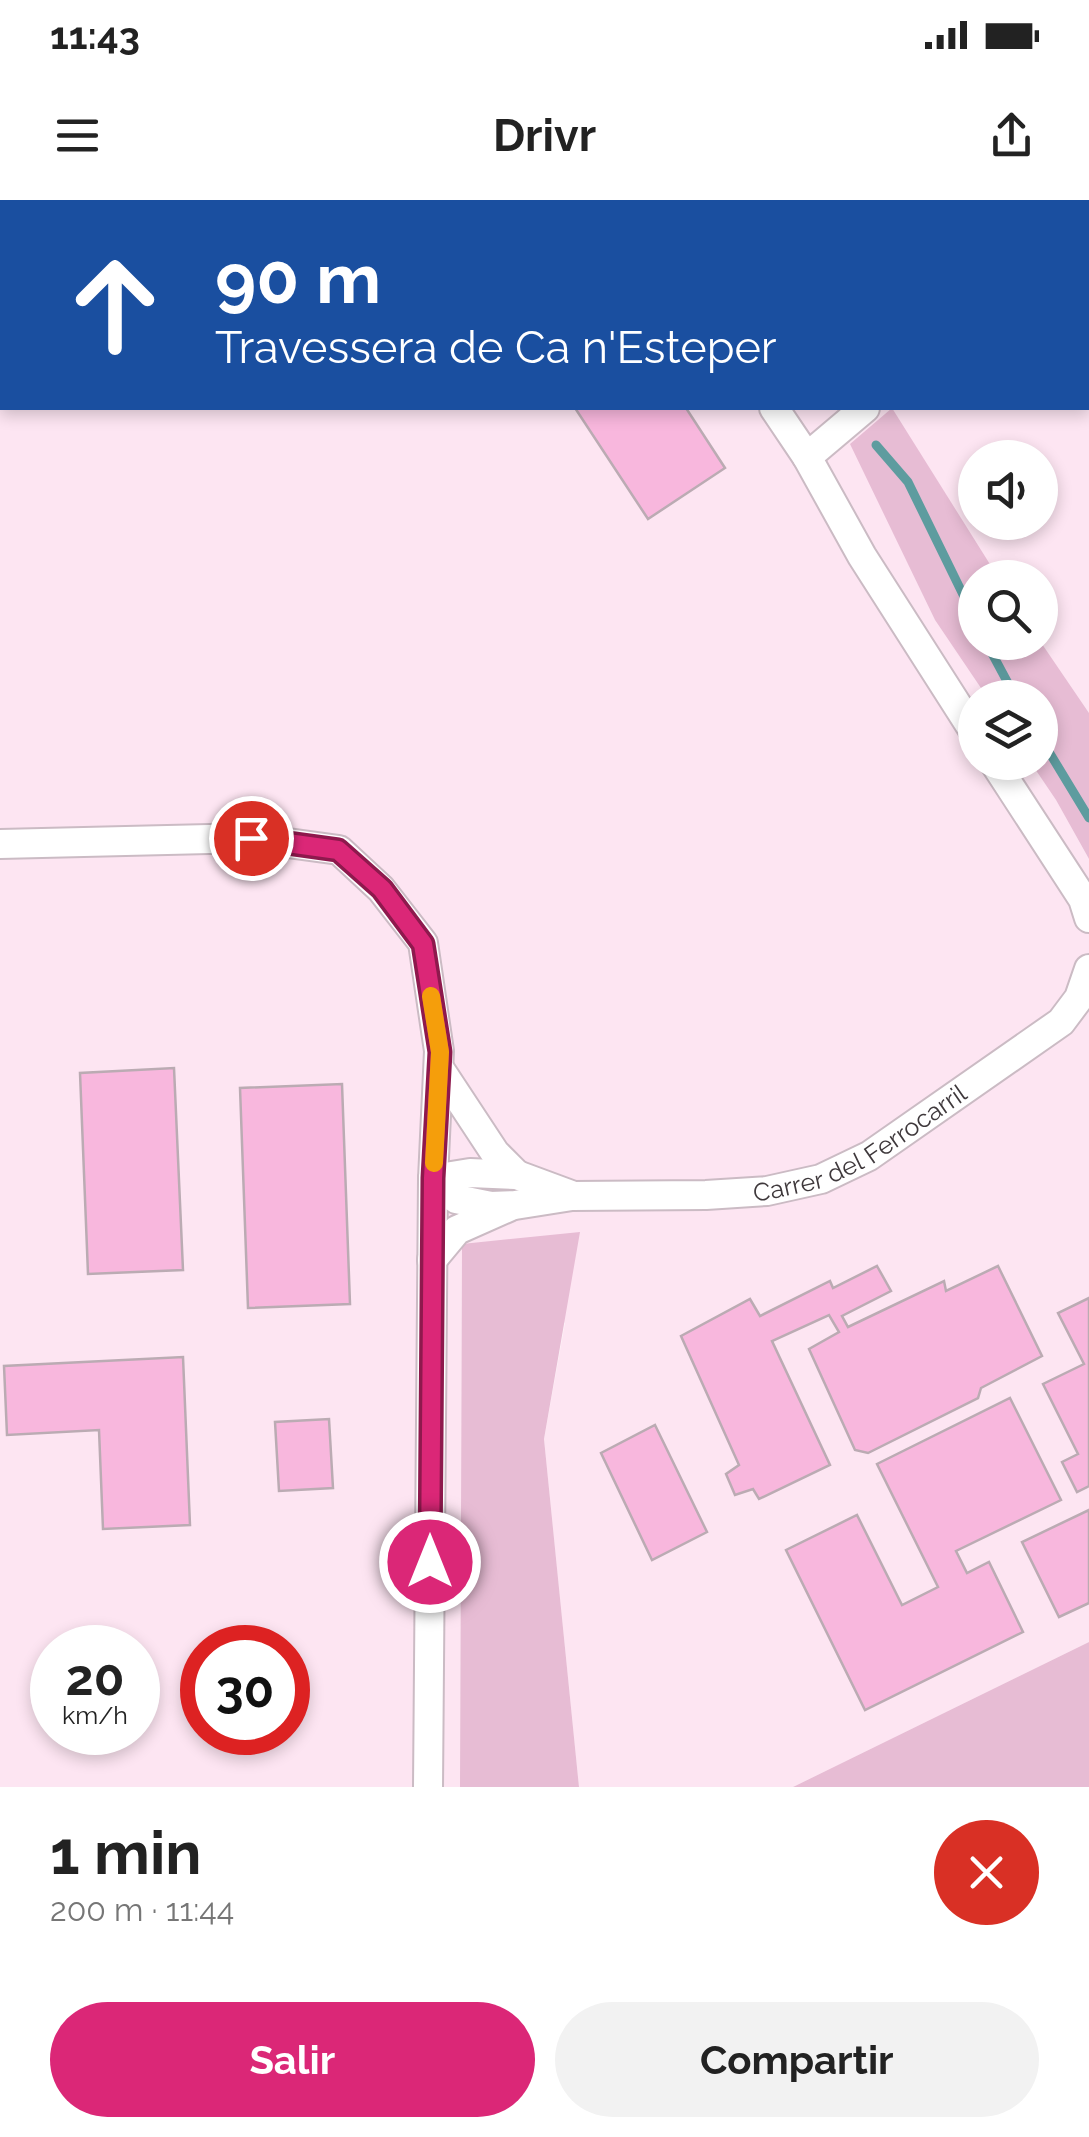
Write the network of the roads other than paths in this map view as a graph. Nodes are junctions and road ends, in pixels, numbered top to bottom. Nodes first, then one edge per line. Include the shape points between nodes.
1 (775, 410) edge
2 (863, 410) edge
3 (807, 457) junction
4 (958, 707) edge
5 (1006, 780) edge
6 (0, 844) edge
7 (1089, 918) edge
8 (1089, 970) edge
9 (438, 1068) junction
10 (517, 1175) junction
11 (433, 1178) junction
12 (572, 1196) junction
13 (515, 1205) junction
14 (432, 1260) junction
15 (428, 1787) edge

1 - 3 street
2 - 3 street
3 - 4 street
5 - 7 street via 1083,898
6 - 9 street via 251,838 338,850 382,889 423,944
8 - 12 street, Carrer del Ferrocarril via 1060,1022 869,1156 821,1179 767,1191
9 - 10 street, Carrer del Ferrocarril
9 - 11 street
10 - 11 street, Carrer del Ferrocarril
10 - 12 street, Carrer del Ferrocarril
11 - 13 street, Carrer del Ferrocarril via 456,1199
11 - 14 street
12 - 13 street, Carrer del Ferrocarril
13 - 14 street, Carrer del Ferrocarril via 457,1230
14 - 15 street

